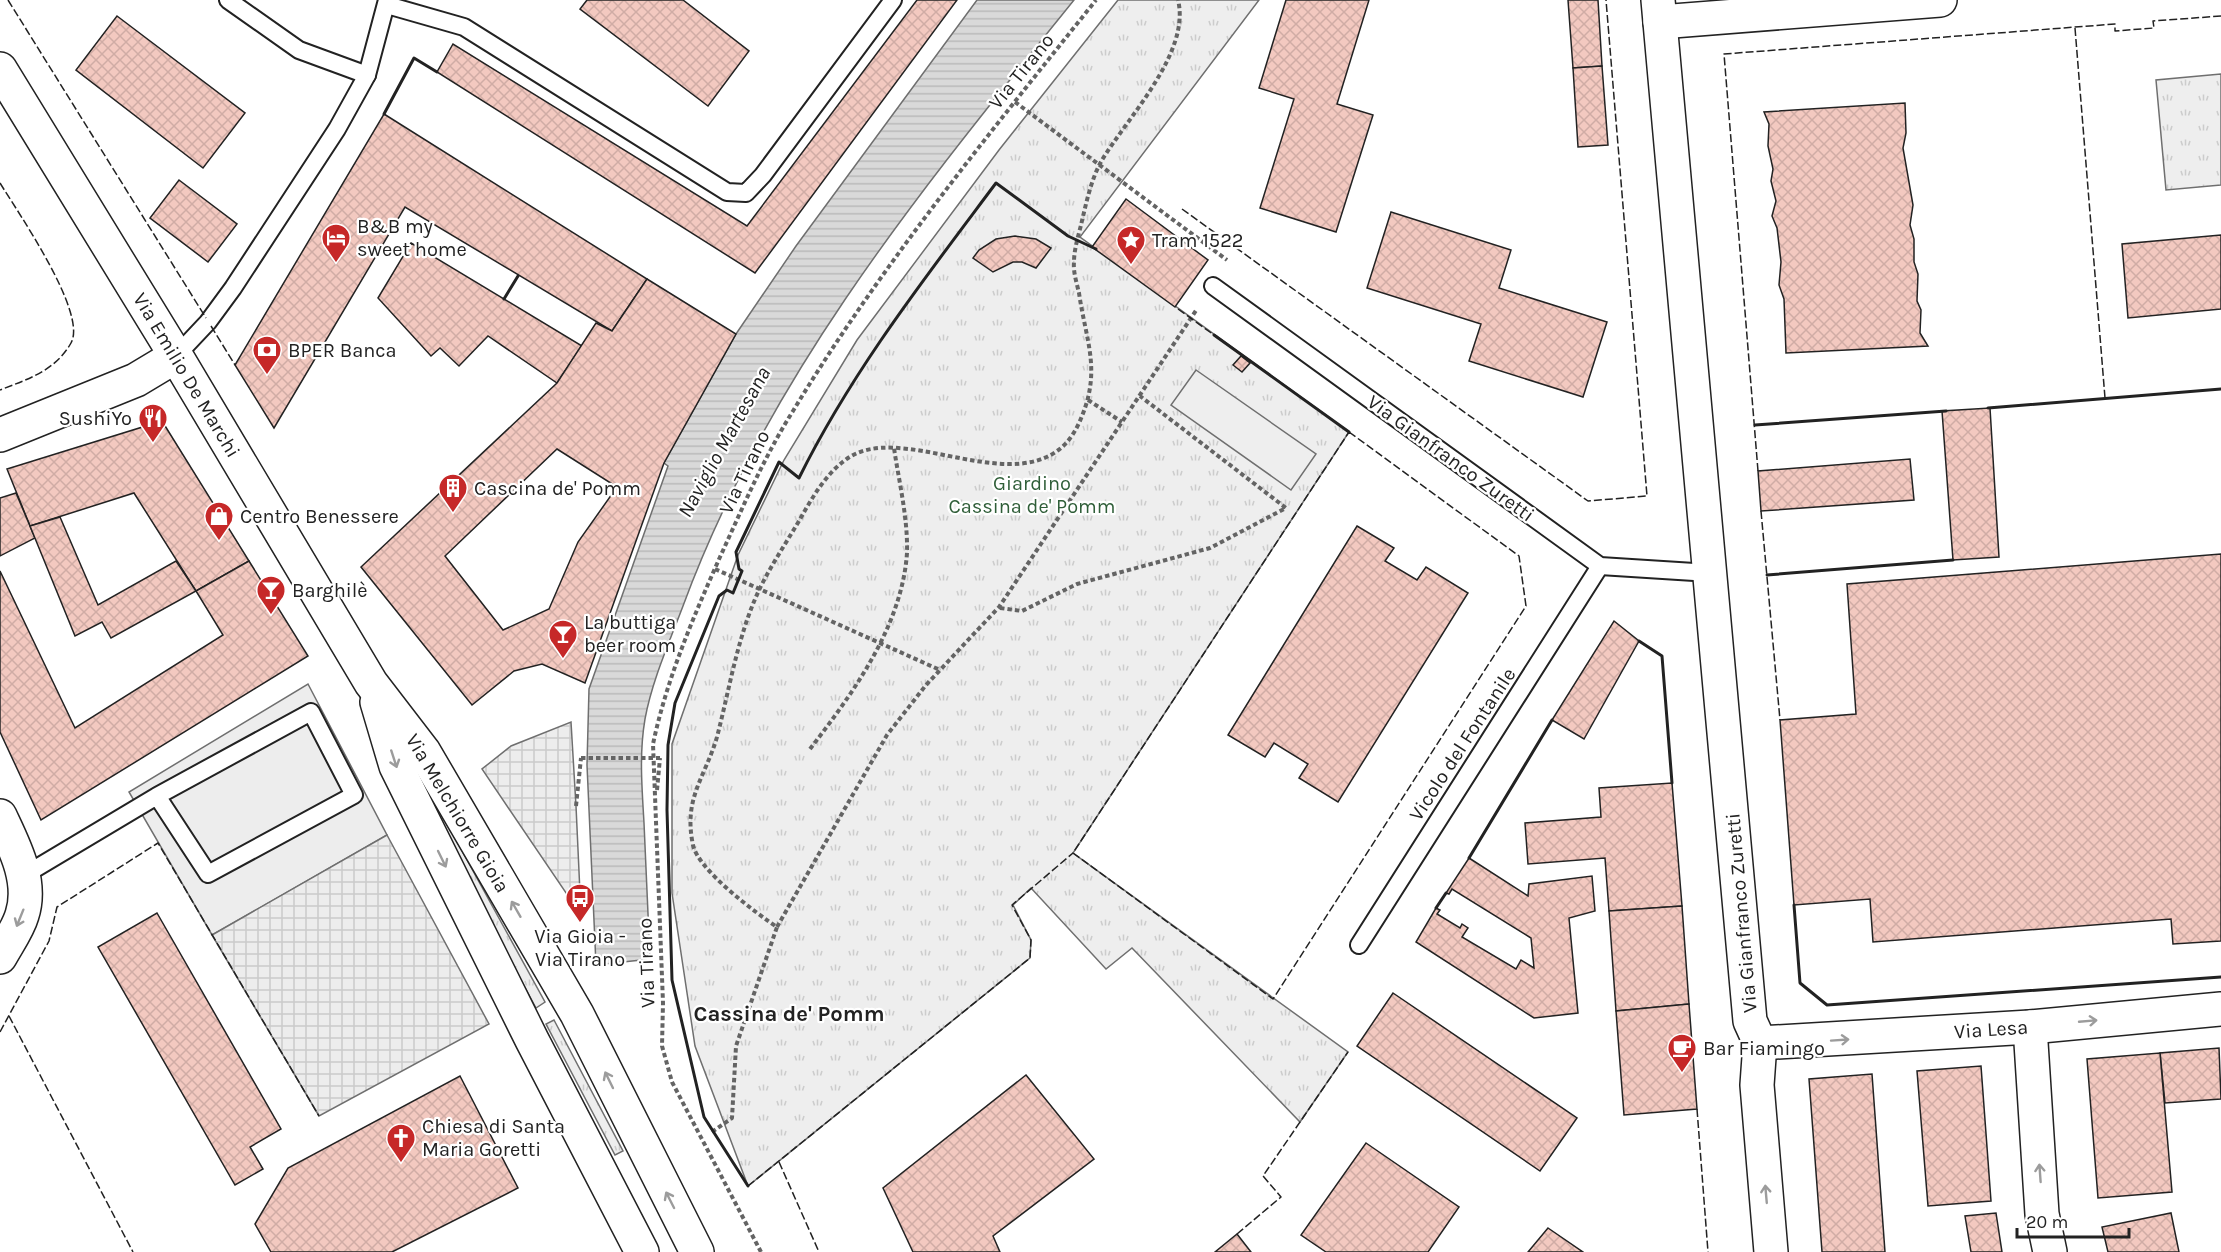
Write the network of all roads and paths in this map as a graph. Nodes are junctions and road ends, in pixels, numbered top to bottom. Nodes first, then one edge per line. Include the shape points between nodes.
1 (228, 0) edge
2 (892, 0) edge
3 (1096, 0) edge
4 (1178, 0) edge
5 (1940, 0) edge
6 (387, 2) edge
7 (1659, 11) edge
8 (0, 69) edge
9 (367, 75) junction
10 (1015, 102) junction
11 (1100, 163) junction
12 (1213, 286) junction
13 (176, 356) junction
14 (1140, 396) junction
15 (1088, 400) junction
16 (1122, 422) junction
17 (0, 435) edge
18 (894, 448) junction
19 (1600, 566) junction
20 (715, 569) junction
21 (1710, 573) junction
22 (760, 588) junction
23 (999, 607) junction
24 (879, 642) junction
25 (940, 670) junction
26 (371, 683) junction
27 (810, 748) dead end
28 (158, 796) junction
29 (576, 806) dead end
30 (656, 807) junction
31 (0, 816) edge
32 (23, 876) junction
33 (777, 927) junction
34 (1359, 945) dead end
35 (0, 957) edge
36 (2221, 1009) edge
37 (2030, 1027) junction
38 (1760, 1043) junction
39 (712, 1132) dead end
40 (642, 1252) edge
41 (697, 1252) edge
42 (761, 1252) edge
43 (1771, 1252) edge
44 (2050, 1252) edge

1 - 9 lane via 299,50
2 - 6 lane via 746,194 727,192 464,27
3 - 10 path, Via Tirano
4 - 11 path via 1182,16 1171,55
5 - 7 street
6 - 9 lane
7 - 21 street, Via Gianfranco Zuretti
8 - 13 street, Via Emilio De Marchi
9 - 13 lane via 337,129 233,288
10 - 11 path
10 - 20 path, Via Tirano via 890,262 826,358 755,480
11 - 12 path via 1228,261
11 - 15 path via 1074,263 1094,370
12 - 14 path
12 - 19 lane, Via Gianfranco Zuretti
13 - 17 street via 136,380
13 - 26 street, Via Emilio De Marchi
14 - 16 path
14 - 23 path via 1286,508 1210,548 1077,584 1022,611
15 - 16 path
15 - 18 path via 1076,431 1057,452 1031,461 996,463
16 - 23 path
18 - 22 path via 871,449 851,456 831,471
18 - 24 path via 907,555 899,591
19 - 21 lane
19 - 34 lane, Vicolo del Fontanile
20 - 22 path
20 - 30 path, Via Tirano via 672,669 661,706 653,744
21 - 38 street, Via Gianfranco Zuretti via 1750,1022
22 - 24 path
22 - 33 path via 739,649 716,741 690,805 693,848 747,907
23 - 25 path
24 - 25 path
24 - 27 path via 840,709
25 - 33 path via 886,735
26 -> 40 street, Via Melchiorre Gioia via 396,766
41 -> 26 street, Via Melchiorre Gioia via 572,1005 424,752
28 - 28 lane via 311,712 354,795 208,874
28 - 32 lane
29 - 30 path, bridge via 581,758 660,758
30 - 42 path, Via Tirano via 662,1046 672,1082
31 - 32 street via 18,854
32 -> 35 street via 22,917
33 - 39 path via 736,1046 732,1118
37 -> 36 street, Via Lesa
38 -> 37 street, Via Lesa
44 -> 37 street via 2042,1214
43 -> 38 street, Via Gianfranco Zuretti via 1757,1085

